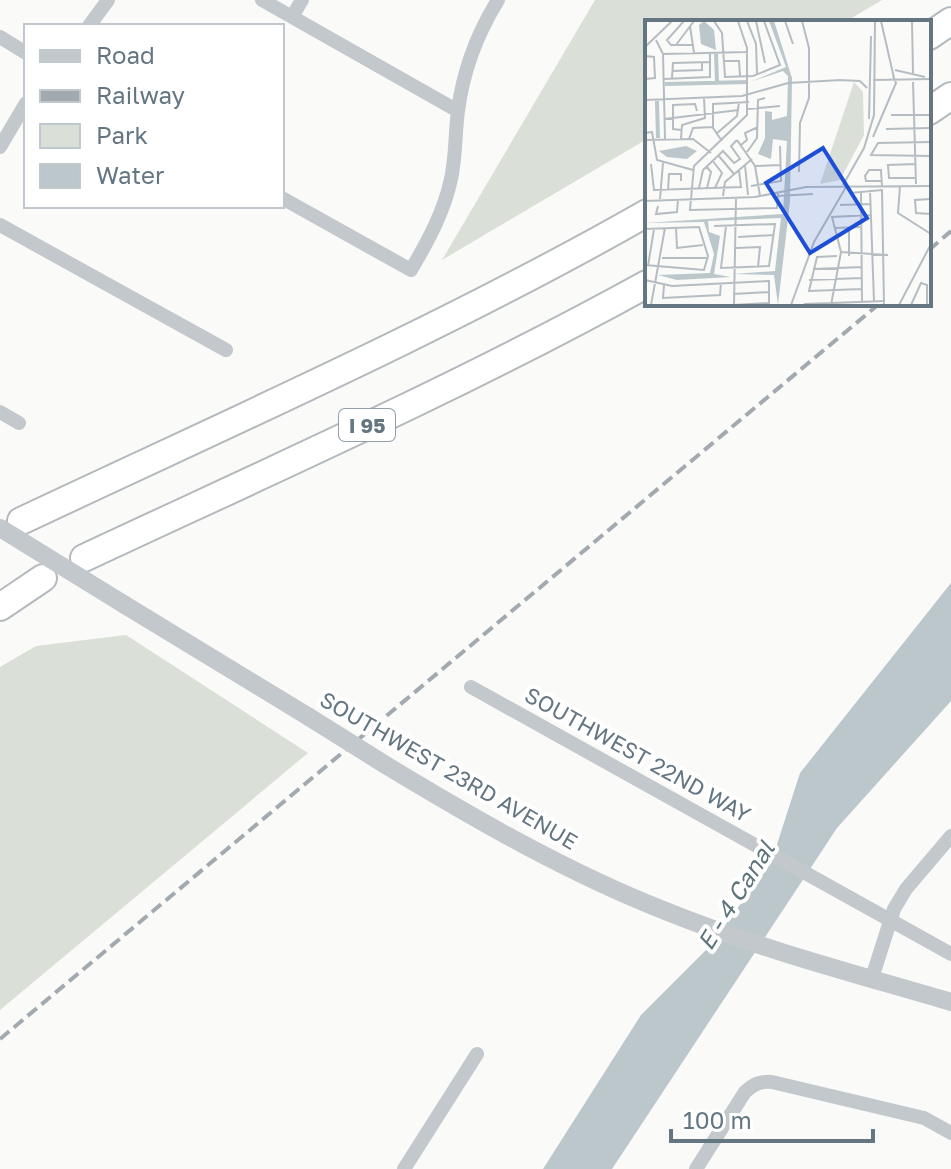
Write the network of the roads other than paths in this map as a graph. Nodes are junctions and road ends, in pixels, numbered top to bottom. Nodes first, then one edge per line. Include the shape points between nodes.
1 (108, 0) edge
2 (262, 0) edge
3 (302, 0) edge
4 (498, 0) edge
5 (292, 17) junction
6 (951, 21) edge
7 (90, 24) edge
8 (931, 35) edge
9 (0, 37) edge
10 (24, 52) edge
11 (951, 96) edge
12 (24, 106) edge
13 (931, 110) edge
14 (458, 111) junction
15 (0, 147) edge
16 (284, 199) edge
17 (645, 214) edge
18 (0, 225) edge
19 (645, 285) edge
20 (226, 350) dead end
21 (0, 412) edge
22 (19, 423) dead end
23 (10, 524) edge
24 (84, 558) dead end
25 (0, 598) edge
26 (0, 607) edge
27 (471, 687) dead end
28 (951, 836) edge
29 (889, 919) junction
30 (951, 954) edge
31 (872, 978) junction
32 (951, 1002) edge
33 (477, 1054) dead end
34 (951, 1133) edge
35 (404, 1169) edge
36 (696, 1169) edge

1 - 7 street
2 - 5 street
3 - 5 street
4 - 14 street via 471,54
5 - 14 street
6 - 8 highway
9 - 10 street
11 - 13 highway
12 - 15 street
14 - 16 street via 443,209 411,270
17 - 23 highway via 392,346
18 - 20 street
19 - 24 highway, I 95 via 432,395
21 - 22 street
23 - 31 street, SOUTHWEST 23RD AVENUE, bridge via 125,605 551,859 700,924
25 - 26 highway via 45,577
27 - 29 street, SOUTHWEST 22ND WAY
28 - 29 street via 906,889
29 - 30 street, SOUTHWEST 22ND WAY
29 - 31 street
31 - 32 street, SOUTHWEST 23RD AVENUE
33 - 35 street
34 - 36 street via 924,1118 762,1081 745,1092

